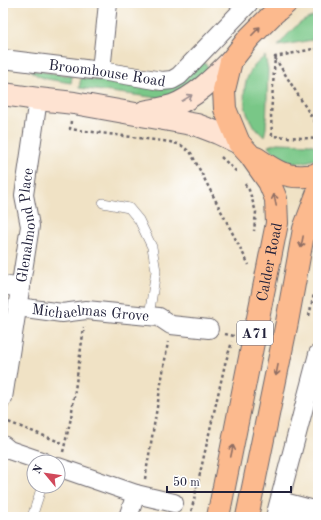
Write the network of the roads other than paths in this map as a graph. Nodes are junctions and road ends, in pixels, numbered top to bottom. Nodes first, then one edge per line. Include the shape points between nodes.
1 (108, 3) edge
2 (249, 3) edge
3 (286, 3) edge
4 (3, 59) edge
5 (231, 61) junction
6 (101, 71) junction
7 (3, 94) edge
8 (38, 99) junction
9 (137, 114) junction
10 (244, 149) junction
11 (318, 173) edge
12 (318, 192) edge
13 (103, 204) dead end
14 (3, 286) edge
15 (21, 288) junction
16 (18, 307) junction
17 (149, 316) junction
18 (210, 329) dead end
19 (318, 354) edge
20 (3, 398) edge
21 (3, 445) edge
22 (26, 456) edge
23 (66, 470) edge
24 (39, 494) edge
25 (139, 494) junction
26 (174, 503) dead end
27 (278, 509) edge
28 (318, 511) edge
29 (32, 517) edge
30 (128, 517) edge
31 (218, 517) edge
32 (247, 517) edge

1 - 6 street
2 - 6 street, Broomhouse Road via 201,54 172,80 162,81
5 -> 3 main road, Calder Road / A71 via 249,38
4 - 6 street, Broomhouse Road
9 -> 5 main road, Broomhouse Road via 172,106 188,98
5 - 10 main road, Calder Road / A71 via 224,90 225,109
7 - 8 main road, Broomhouse Road
8 - 9 main road, Broomhouse Road
8 - 15 street, Glenalmond Place via 24,195 30,226
9 - 10 main road, Broomhouse Road via 197,125 218,133
10 - 11 main road via 278,173 295,177
31 -> 10 main road, Calder Road / A71 via 277,223 276,199 269,182
12 -> 32 main road, Calder Road / A71 via 304,229
13 - 17 lane via 129,208 139,220 152,247 156,271
14 - 15 street
15 - 16 street, Glenalmond Place
16 - 17 street, Michaelmas Grove via 62,313 86,310
16 - 20 street, Glenalmond Place
17 - 18 street, Michaelmas Grove via 159,317 171,325
19 - 27 street
21 - 22 street
23 - 25 street
24 - 29 lane
25 - 26 street
25 - 30 street
27 - 28 street

